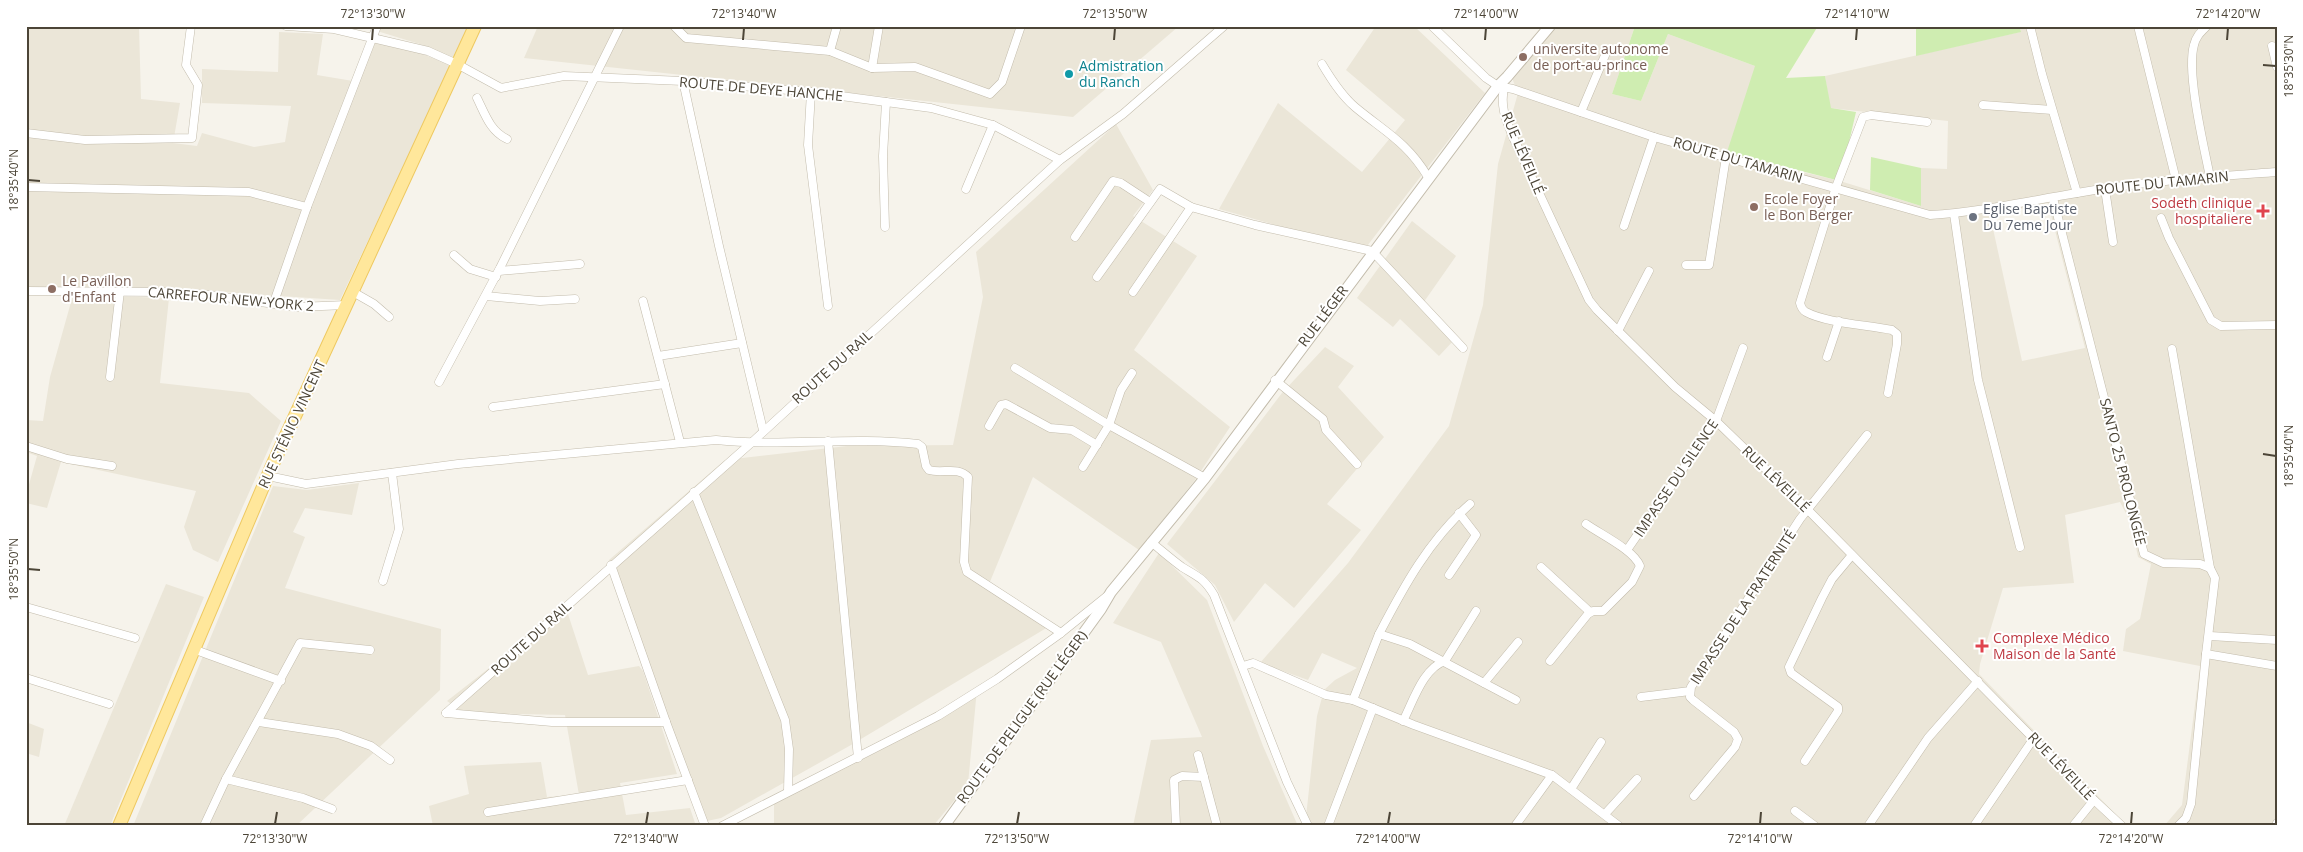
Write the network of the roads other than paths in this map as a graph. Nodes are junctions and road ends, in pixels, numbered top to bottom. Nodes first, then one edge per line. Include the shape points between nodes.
1 (191, 26) edge
2 (286, 26) edge
3 (376, 26) edge
4 (475, 26) edge
5 (620, 26) edge
6 (674, 26) edge
7 (837, 26) edge
8 (879, 26) edge
9 (1021, 26) edge
10 (1224, 26) edge
11 (1432, 26) edge
12 (1550, 26) edge
13 (2030, 26) edge
14 (2138, 26) edge
15 (2207, 26) edge
16 (312, 27) edge
17 (373, 37) junction
18 (2272, 46) dead end
19 (830, 51) junction
20 (1606, 53) dead end
21 (457, 64) junction
22 (1322, 64) dead end
23 (872, 68) junction
24 (2277, 68) edge
25 (595, 76) junction
26 (683, 81) junction
27 (1501, 87) junction
28 (811, 92) junction
29 (477, 98) dead end
30 (886, 102) junction
31 (1983, 105) dead end
32 (2052, 110) junction
33 (1581, 112) junction
34 (1927, 122) dead end
35 (993, 125) junction
36 (26, 133) edge
37 (1654, 137) junction
38 (507, 140) dead end
39 (1726, 157) junction
40 (1060, 160) junction
41 (2277, 172) edge
42 (1428, 177) junction
43 (2210, 177) junction
44 (2176, 180) junction
45 (26, 187) edge
46 (1836, 187) junction
47 (966, 188) dead end
48 (2105, 189) junction
49 (2077, 193) junction
50 (2053, 198) junction
51 (1150, 202) junction
52 (306, 207) junction
53 (1191, 207) junction
54 (1954, 214) junction
55 (2161, 218) dead end
56 (1624, 226) dead end
57 (885, 227) dead end
58 (1075, 237) dead end
59 (2113, 242) dead end
60 (1372, 251) junction
61 (454, 255) dead end
62 (580, 264) dead end
63 (1686, 265) dead end
64 (1649, 271) dead end
65 (497, 274) junction
66 (1097, 278) dead end
67 (26, 291) edge
68 (120, 291) junction
69 (353, 292) junction
70 (1133, 292) dead end
71 (486, 296) junction
72 (576, 299) dead end
73 (643, 301) dead end
74 (274, 302) junction
75 (346, 305) junction
76 (828, 306) dead end
77 (389, 316) dead end
78 (1839, 321) junction
79 (2277, 326) edge
80 (1618, 331) junction
81 (742, 343) junction
82 (1463, 348) dead end
83 (1743, 348) dead end
84 (2172, 349) dead end
85 (658, 356) junction
86 (1827, 357) dead end
87 (1015, 368) dead end
88 (1132, 373) dead end
89 (110, 377) dead end
90 (1275, 380) junction
91 (440, 382) dead end
92 (665, 384) junction
93 (1888, 392) dead end
94 (493, 407) dead end
95 (1716, 421) junction
96 (1109, 425) junction
97 (989, 426) dead end
98 (763, 430) junction
99 (1867, 435) dead end
100 (828, 441) junction
101 (680, 442) junction
102 (750, 444) junction
103 (1097, 444) junction
104 (26, 446) edge
105 (1357, 464) dead end
106 (112, 466) dead end
107 (1083, 467) dead end
108 (392, 473) junction
109 (268, 476) junction
110 (1205, 478) junction
111 (694, 492) junction
112 (1470, 504) dead end
113 (1808, 510) junction
114 (1459, 513) junction
115 (1586, 524) dead end
116 (1151, 542) junction
117 (2020, 547) dead end
118 (1627, 550) junction
119 (1852, 555) junction
120 (611, 565) junction
121 (1541, 567) dead end
122 (2210, 568) junction
123 (1449, 575) dead end
124 (383, 581) dead end
125 (1111, 592) junction
126 (26, 607) edge
127 (1101, 609) joint
128 (1476, 611) dead end
129 (1590, 612) junction
130 (1061, 633) junction
131 (1379, 634) junction
132 (2210, 636) junction
133 (135, 638) dead end
134 (2277, 640) edge
135 (1518, 642) dead end
136 (194, 649) junction
137 (370, 650) dead end
138 (2206, 654) junction
139 (1550, 661) dead end
140 (1445, 662) junction
141 (1243, 666) junction
142 (2277, 666) edge
143 (26, 678) edge
144 (281, 681) junction
145 (1978, 681) junction
146 (1484, 684) junction
147 (1690, 692) junction
148 (1641, 697) dead end
149 (1353, 700) junction
150 (1516, 700) dead end
151 (109, 704) dead end
152 (1373, 708) junction
153 (1403, 721) junction
154 (258, 722) junction
155 (666, 722) junction
156 (2034, 738) junction
157 (1601, 742) dead end
158 (1198, 754) dead end
159 (858, 758) junction
160 (390, 760) dead end
161 (1805, 761) dead end
162 (1552, 775) junction
163 (1204, 777) junction
164 (226, 778) junction
165 (1637, 779) dead end
166 (688, 780) junction
167 (1571, 789) junction
168 (788, 791) junction
169 (1694, 796) dead end
170 (2094, 800) junction
171 (332, 808) dead end
172 (1796, 811) dead end
173 (488, 812) dead end
174 (1605, 814) junction
175 (1617, 825) edge
176 (119, 826) edge
177 (204, 826) edge
178 (705, 826) edge
179 (722, 826) edge
180 (944, 826) edge
181 (1176, 826) edge
182 (1217, 826) edge
183 (1308, 826) edge
184 (1328, 826) edge
185 (1515, 826) edge
186 (1815, 826) edge
187 (1868, 826) edge
188 (1974, 826) edge
189 (2073, 826) edge
190 (2122, 826) edge
191 (2178, 826) edge

1 - 36 street via 186,65 198,85 192,138 85,140
2 - 16 street, ROUTE DE DEYE HANCHE
3 - 17 street
4 - 21 main road, RUE STÉNIO VINCENT
5 - 25 street
6 - 19 street via 686,38
7 - 19 street
8 - 23 street
9 - 23 street via 1002,82 990,94 915,67
10 - 40 street, ROUTE DU RAIL via 1123,114
11 - 27 street, ROUTE DU TAMARIN via 1486,78
12 - 27 street, RUE LÉGER
13 - 32 street
14 - 44 street
15 - 43 street via 2197,35 2192,60
16 - 17 street, ROUTE DE DEYE HANCHE
17 - 21 street, ROUTE DE DEYE HANCHE via 428,51
17 - 52 street
18 - 24 street
19 - 23 street
20 - 33 street
21 - 25 street, ROUTE DE DEYE HANCHE via 501,88 564,76
21 - 69 main road, RUE STÉNIO VINCENT
22 - 42 street via 1336,86 1355,106 1408,148
25 - 26 street, ROUTE DE DEYE HANCHE
25 - 65 street
26 - 28 street, ROUTE DE DEYE HANCHE
26 - 81 street
27 - 33 street, ROUTE DU TAMARIN
27 - 42 street, RUE LÉGER
27 - 80 street, RUE LÉVEILLÉ via 1504,114 1573,267 1589,300
28 - 30 street, ROUTE DE DEYE HANCHE
28 - 76 street via 808,145
29 - 38 street via 492,128
30 - 35 street, ROUTE DE DEYE HANCHE via 931,108
30 - 57 street via 883,156
31 - 32 street
32 - 49 street
33 - 37 street, ROUTE DU TAMARIN
34 - 46 street via 1871,115 1863,118
35 - 40 street, ROUTE DE DEYE HANCHE
35 - 47 street
37 - 39 street, ROUTE DU TAMARIN
37 - 56 street
39 - 46 street, ROUTE DU TAMARIN
39 - 63 street via 1709,265
40 - 98 street, ROUTE DU RAIL
41 - 43 street, ROUTE DU TAMARIN
42 - 60 street, RUE LÉGER
43 - 44 street, ROUTE DU TAMARIN
44 - 48 street, ROUTE DU TAMARIN
45 - 52 street via 249,192
46 - 54 street, ROUTE DU TAMARIN via 1930,215
46 - 78 street via 1800,302 1806,312
48 - 49 street, ROUTE DU TAMARIN
48 - 59 street
49 - 50 street, ROUTE DU TAMARIN
50 - 54 street, ROUTE DU TAMARIN
50 - 122 street, SANTO 25 PROLONGÉE via 2144,554 2163,563 2200,564
51 - 53 street via 1160,189
51 - 58 street via 1122,183 1113,181
51 - 66 street
52 - 74 street
53 - 60 street
53 - 70 street
54 - 117 street via 1978,380
55 - 79 street via 2211,320 2221,326
60 - 82 street
60 - 90 street, RUE LÉGER
61 - 65 street via 470,269
62 - 65 street
64 - 80 street
65 - 71 street
67 - 68 street, CARREFOUR NEW-YORK 2
68 - 74 street, CARREFOUR NEW-YORK 2
68 - 89 street
69 - 75 main road, RUE STÉNIO VINCENT
69 - 77 street
71 - 72 street via 540,301
71 - 91 street
73 - 85 street
74 - 75 street, CARREFOUR NEW-YORK 2 via 297,307
75 - 109 main road, RUE STÉNIO VINCENT
78 - 86 street
78 - 93 street via 1887,329 1897,334
80 - 95 street, RUE LÉVEILLÉ via 1675,387
81 - 85 street
81 - 98 street
83 - 95 street, IMPASSE DU SILENCE
84 - 122 street
85 - 92 street
87 - 96 street
88 - 96 street via 1121,390
90 - 105 street via 1323,419 1326,430
90 - 110 street, RUE LÉGER
92 - 94 street
92 - 101 street
95 - 113 street, RUE LÉVEILLÉ
95 - 118 street, IMPASSE DU SILENCE
96 - 103 street
96 - 110 street
97 - 103 street via 1001,405 1006,404 1050,428 1072,430
98 - 102 street, ROUTE DU RAIL
99 - 113 street, IMPASSE DE LA FRATERNITÉ
100 - 102 street
100 - 130 street via 918,444 922,447 929,470 966,474 966,572
100 - 159 street
101 - 102 street via 716,440
101 - 108 street
102 - 111 street, ROUTE DU RAIL
103 - 107 street
104 - 106 street via 67,459
108 - 109 street via 306,484
108 - 124 street via 399,529
109 - 136 main road, RUE STÉNIO VINCENT
110 - 116 street, RUE LÉGER
111 - 120 street, ROUTE DU RAIL
111 - 168 street via 785,720 789,750
112 - 114 street
113 - 119 street, RUE LÉVEILLÉ
113 - 147 street, IMPASSE DE LA FRATERNITÉ
114 - 123 street via 1476,535
114 - 131 street via 1429,547
115 - 118 street
116 - 125 street, RUE LÉGER
116 - 141 street via 1207,582
118 - 129 street via 1638,560 1638,572 1603,611
119 - 145 street, RUE LÉVEILLÉ
119 - 161 street via 1832,578 1790,667 1791,673 1838,708
120 - 155 street
120 - 155 street, ROUTE DU RAIL via 446,713 552,722
121 - 129 street
122 - 132 street via 2215,578
125 - 127 street, RUE LÉGER
125 - 130 street
126 - 133 street
127 - 180 street, ROUTE DE PELIGUE (RUE LÉGER)
128 - 140 street
129 - 139 street
130 - 159 street via 938,716
131 - 140 street via 1410,644
131 - 149 street
132 - 134 street
132 - 138 street
135 - 146 street
136 - 144 street
136 - 176 main road, RUE STÉNIO VINCENT
137 - 144 street via 300,643
138 - 142 street
138 - 191 street via 2191,804 2186,818
140 - 146 street
140 - 153 street via 1432,669
141 - 149 street via 1253,663 1326,695
141 - 183 street via 1287,782
143 - 151 street
144 - 154 street
145 - 156 street, RUE LÉVEILLÉ
145 - 187 street via 1928,738
146 - 150 street
147 - 148 street
147 - 169 street, IMPASSE DE LA FRATERNITÉ via 1693,700 1734,732 1738,739 1735,747
149 - 152 street
152 - 153 street
152 - 184 street
153 - 162 street
154 - 160 street via 338,734 371,746
154 - 164 street
155 - 166 street
156 - 170 street, RUE LÉVEILLÉ
156 - 188 street
157 - 167 street
158 - 163 street
159 - 168 street
162 - 167 street
162 - 185 street
163 - 181 street via 1182,776 1174,780
163 - 182 street
164 - 171 street
164 - 177 street
165 - 174 street
166 - 173 street
166 - 178 street
167 - 174 street
168 - 179 street
170 - 189 street
170 - 190 street, RUE LÉVEILLÉ
172 - 186 street
174 - 175 street

